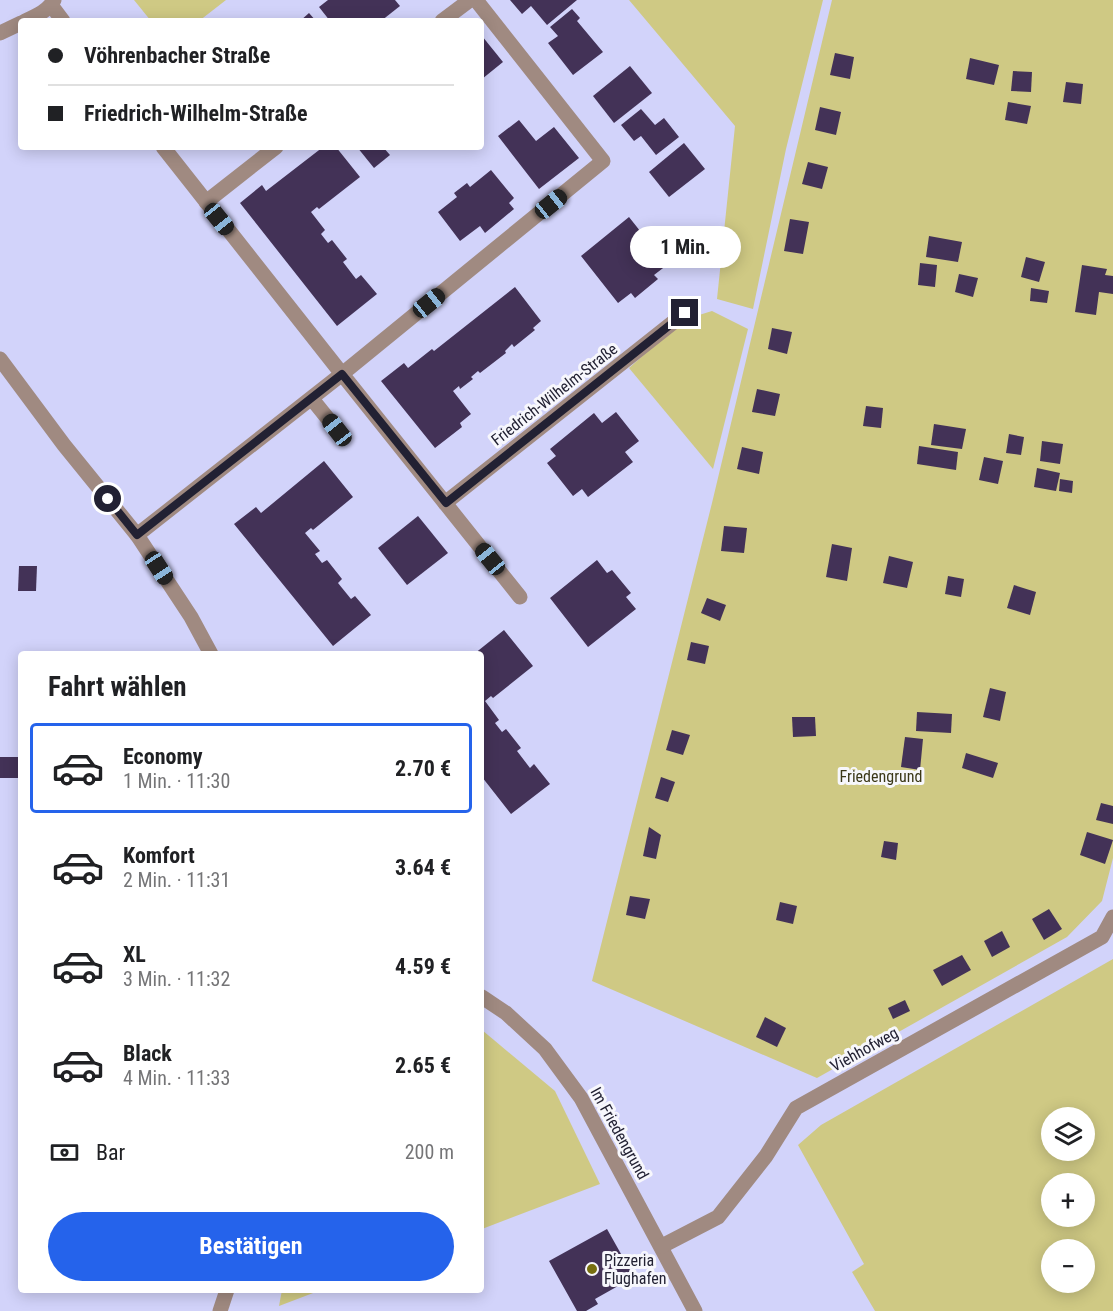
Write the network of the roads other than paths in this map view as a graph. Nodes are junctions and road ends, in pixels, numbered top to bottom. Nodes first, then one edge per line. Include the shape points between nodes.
1 (470, 0) edge
2 (476, 0) edge
3 (53, 3) edge
4 (29, 18) edge
5 (61, 18) edge
6 (446, 18) edge
7 (18, 24) edge
8 (0, 33) edge
9 (165, 150) edge
10 (272, 150) edge
11 (206, 202) junction
12 (685, 313) dead end
13 (0, 359) edge
14 (342, 374) junction
15 (312, 399) junction
16 (337, 430) dead end
17 (446, 503) junction
18 (137, 535) junction
19 (520, 597) dead end
20 (209, 651) edge
21 (1113, 917) edge
22 (484, 998) edge
23 (662, 1246) junction
24 (226, 1293) edge
25 (220, 1311) edge
26 (695, 1311) edge

1 - 6 street
2 - 14 street via 603,161
3 - 4 street
3 - 5 street
7 - 8 street
9 - 11 street
10 - 11 street
11 - 14 street
12 - 17 street, Friedrich-Wilhelm-Straße
13 - 18 street
14 - 15 street
14 - 17 street
15 - 16 street
15 - 18 street
17 - 19 street
18 - 20 street via 192,617
21 - 23 street, Viehhofweg via 1101,937 796,1108 766,1156 718,1216
22 - 23 street, Im Friedengrund via 545,1049 581,1098
23 - 26 street, Im Friedengrund
24 - 25 street

